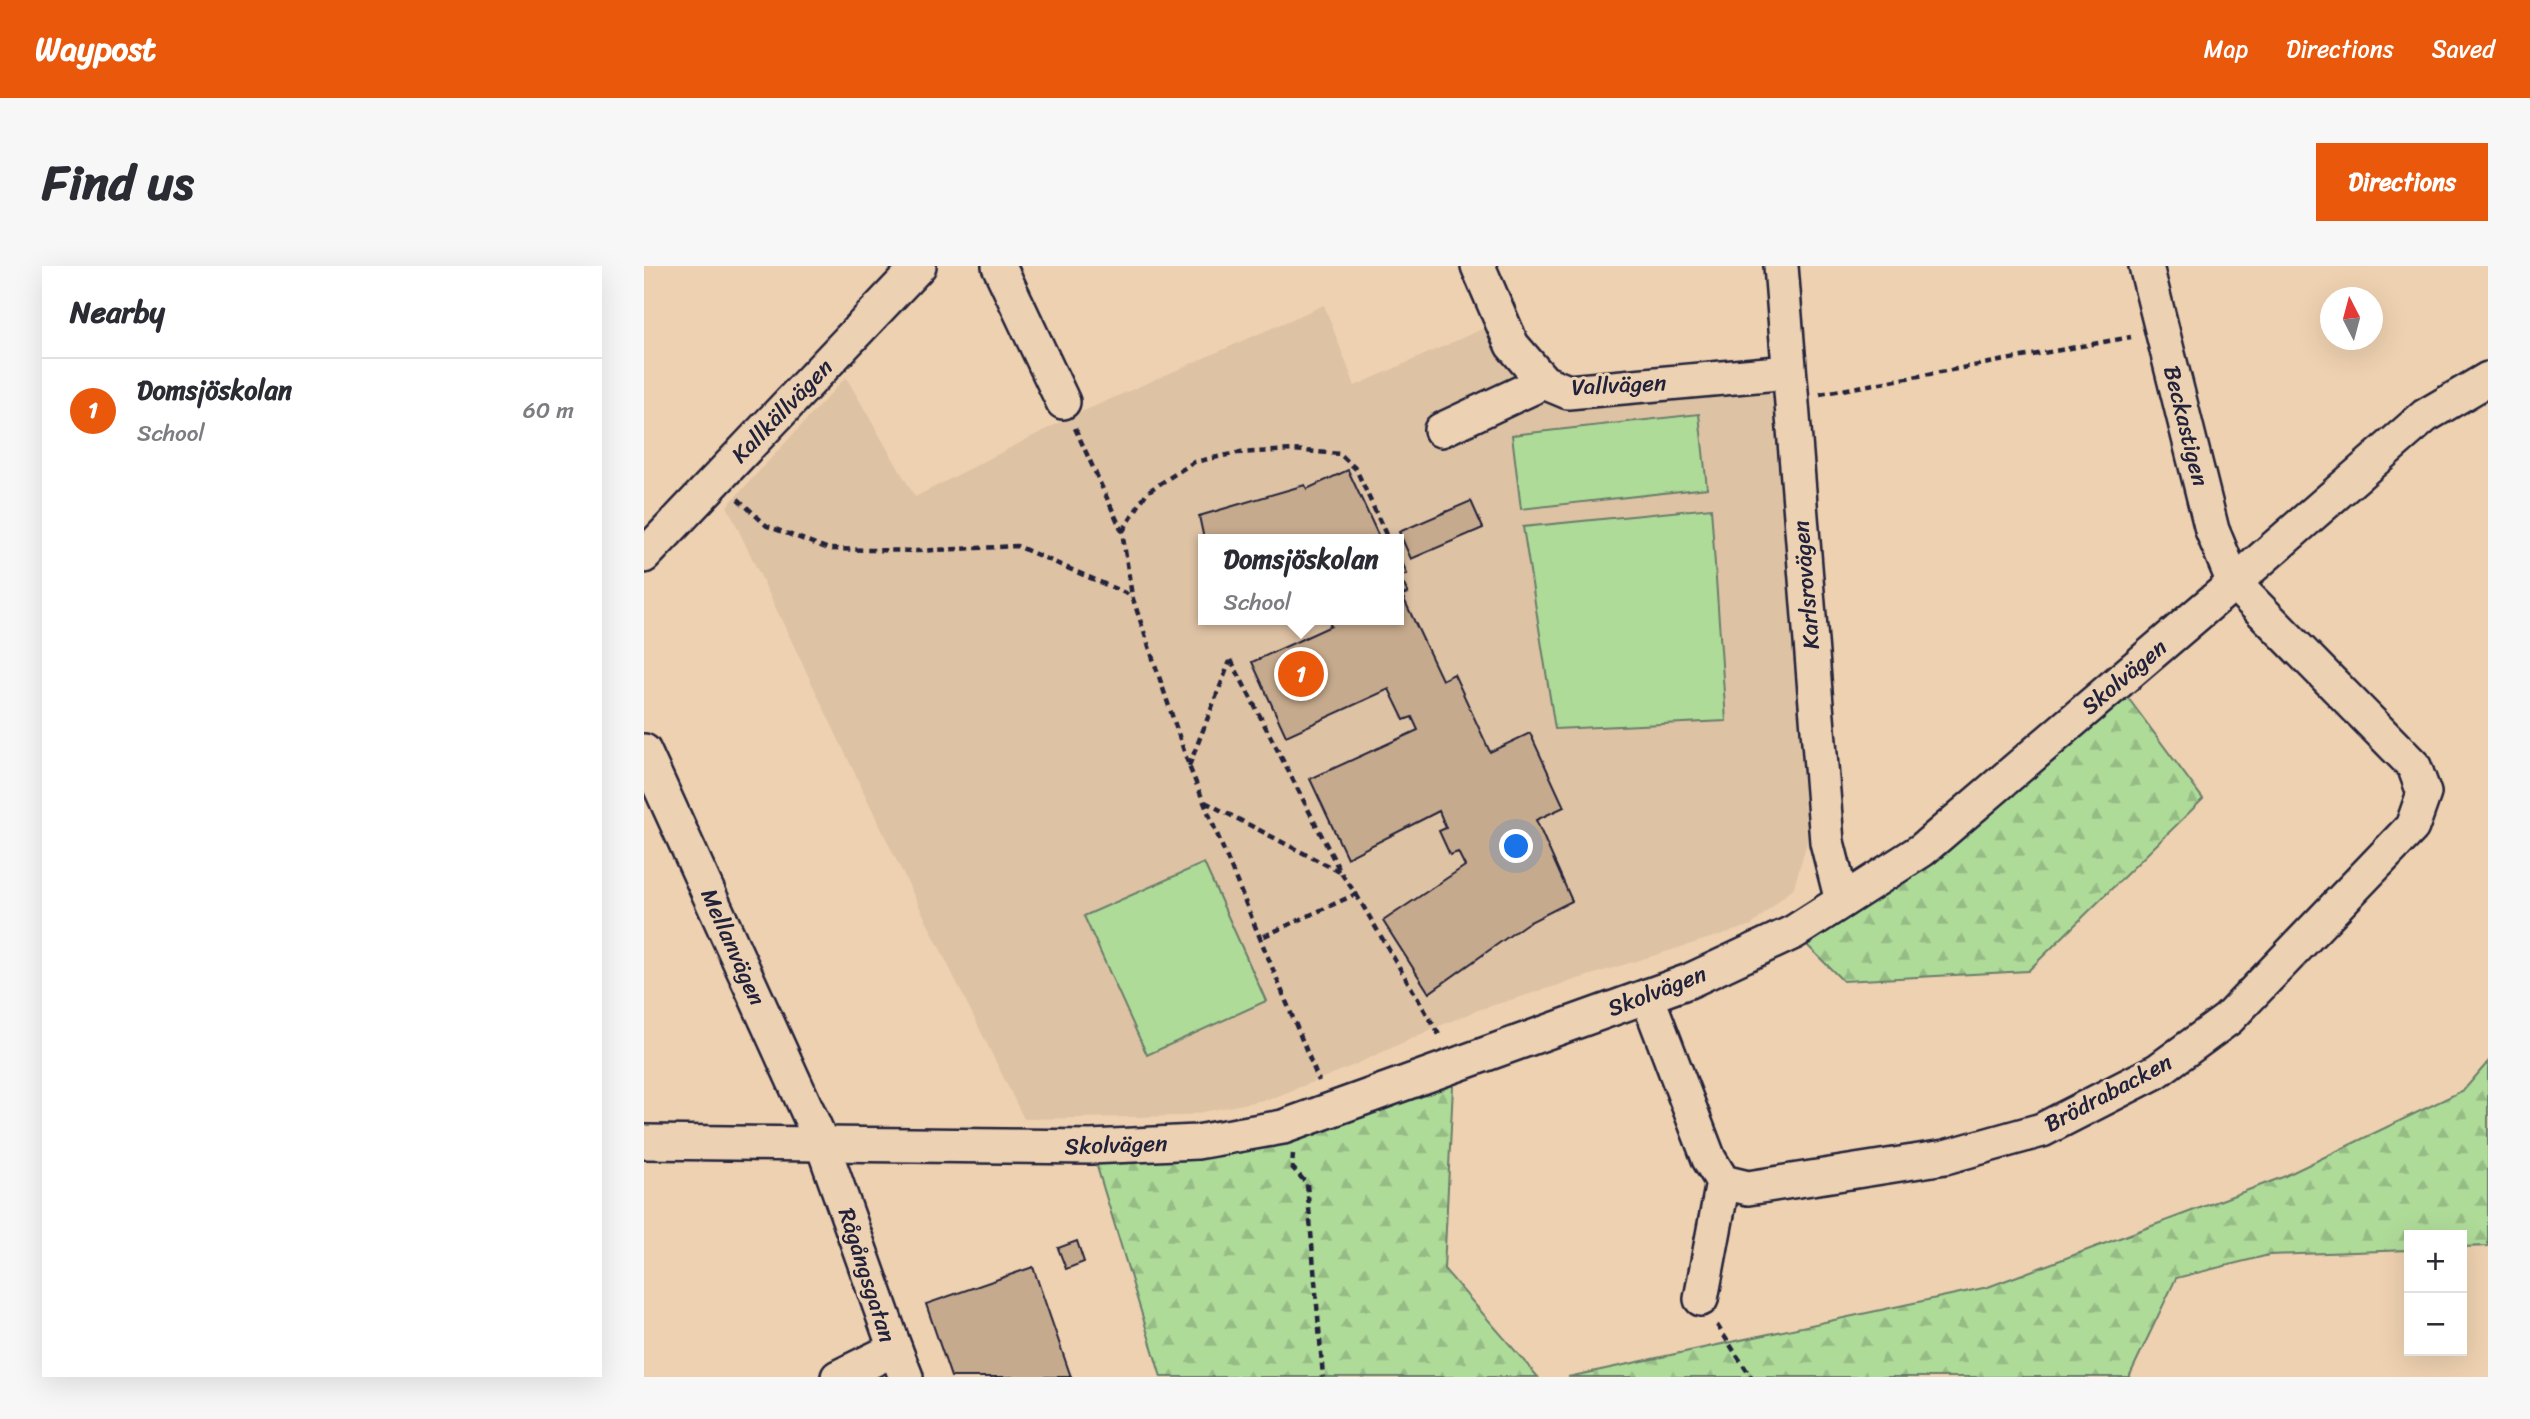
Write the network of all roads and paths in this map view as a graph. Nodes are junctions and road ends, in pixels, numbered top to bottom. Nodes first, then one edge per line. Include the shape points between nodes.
1 (919, 266) edge
2 (999, 266) edge
3 (1478, 266) edge
4 (1781, 266) edge
5 (2146, 266) edge
6 (2162, 331) junction
7 (2488, 379) edge
8 (1544, 382) junction
9 (1790, 385) junction
10 (1063, 402) joint
11 (1441, 430) dead end
12 (718, 478) junction
13 (1122, 531) junction
14 (1386, 534) edge
15 (644, 556) edge
16 (2234, 583) junction
17 (1132, 596) junction
18 (644, 751) edge
19 (1189, 766) junction
20 (1204, 801) junction
21 (1341, 873) junction
22 (1356, 894) junction
23 (1842, 901) junction
24 (1260, 938) junction
25 (1647, 996) junction
26 (1454, 1066) junction
27 (1331, 1110) junction
28 (1296, 1123) junction
29 (644, 1142) edge
30 (822, 1143) junction
31 (1723, 1182) junction
32 (1700, 1299) joint
33 (901, 1363) edge
34 (838, 1377) edge
35 (1323, 1377) edge
36 (1751, 1377) edge

1 - 12 street, Kallkällvägen
2 - 10 street
3 - 8 street, Vallvägen via 1512,345
4 - 9 street, Karlsrovägen
5 - 6 street, Beckastigen
6 - 9 path
6 - 16 street, Beckastigen via 2212,530
7 - 16 street, Skolvägen via 2425,416
8 - 9 street, Vallvägen via 1568,392
8 - 11 street
9 - 23 street, Karlsrovägen via 1827,842
10 - 13 path
12 - 15 street, Kallkällvägen
12 - 17 path via 767,526 829,549 1017,546
13 - 14 path via 1147,492 1194,462 1237,453 1293,450 1340,454 1356,469
13 - 17 path
16 - 23 street, Skolvägen via 1922,850
16 - 31 street, Brödrabacken via 2414,766 2424,793 2412,827 2228,1019 2157,1071 2091,1107 2042,1130 1945,1157 1748,1188
17 - 19 path
18 - 30 street, Mellanvägen
19 - 20 path
19 - 21 path via 1231,660
20 - 21 path
20 - 24 path
21 - 22 path
22 - 24 path
22 - 26 path via 1437,1027
23 - 25 street, Skolvägen via 1794,932
24 - 27 path
25 - 26 street, Skolvägen
25 - 31 street via 1709,1159
26 - 27 street, Skolvägen
27 - 28 street, Skolvägen
28 - 30 street, Skolvägen via 1197,1142 1091,1147
28 - 35 path via 1292,1167 1307,1184
29 - 30 street, Skolvägen
30 - 33 street, Rågångsgatan
31 - 32 street
32 - 36 path
33 - 34 street, Rågångsgatan

